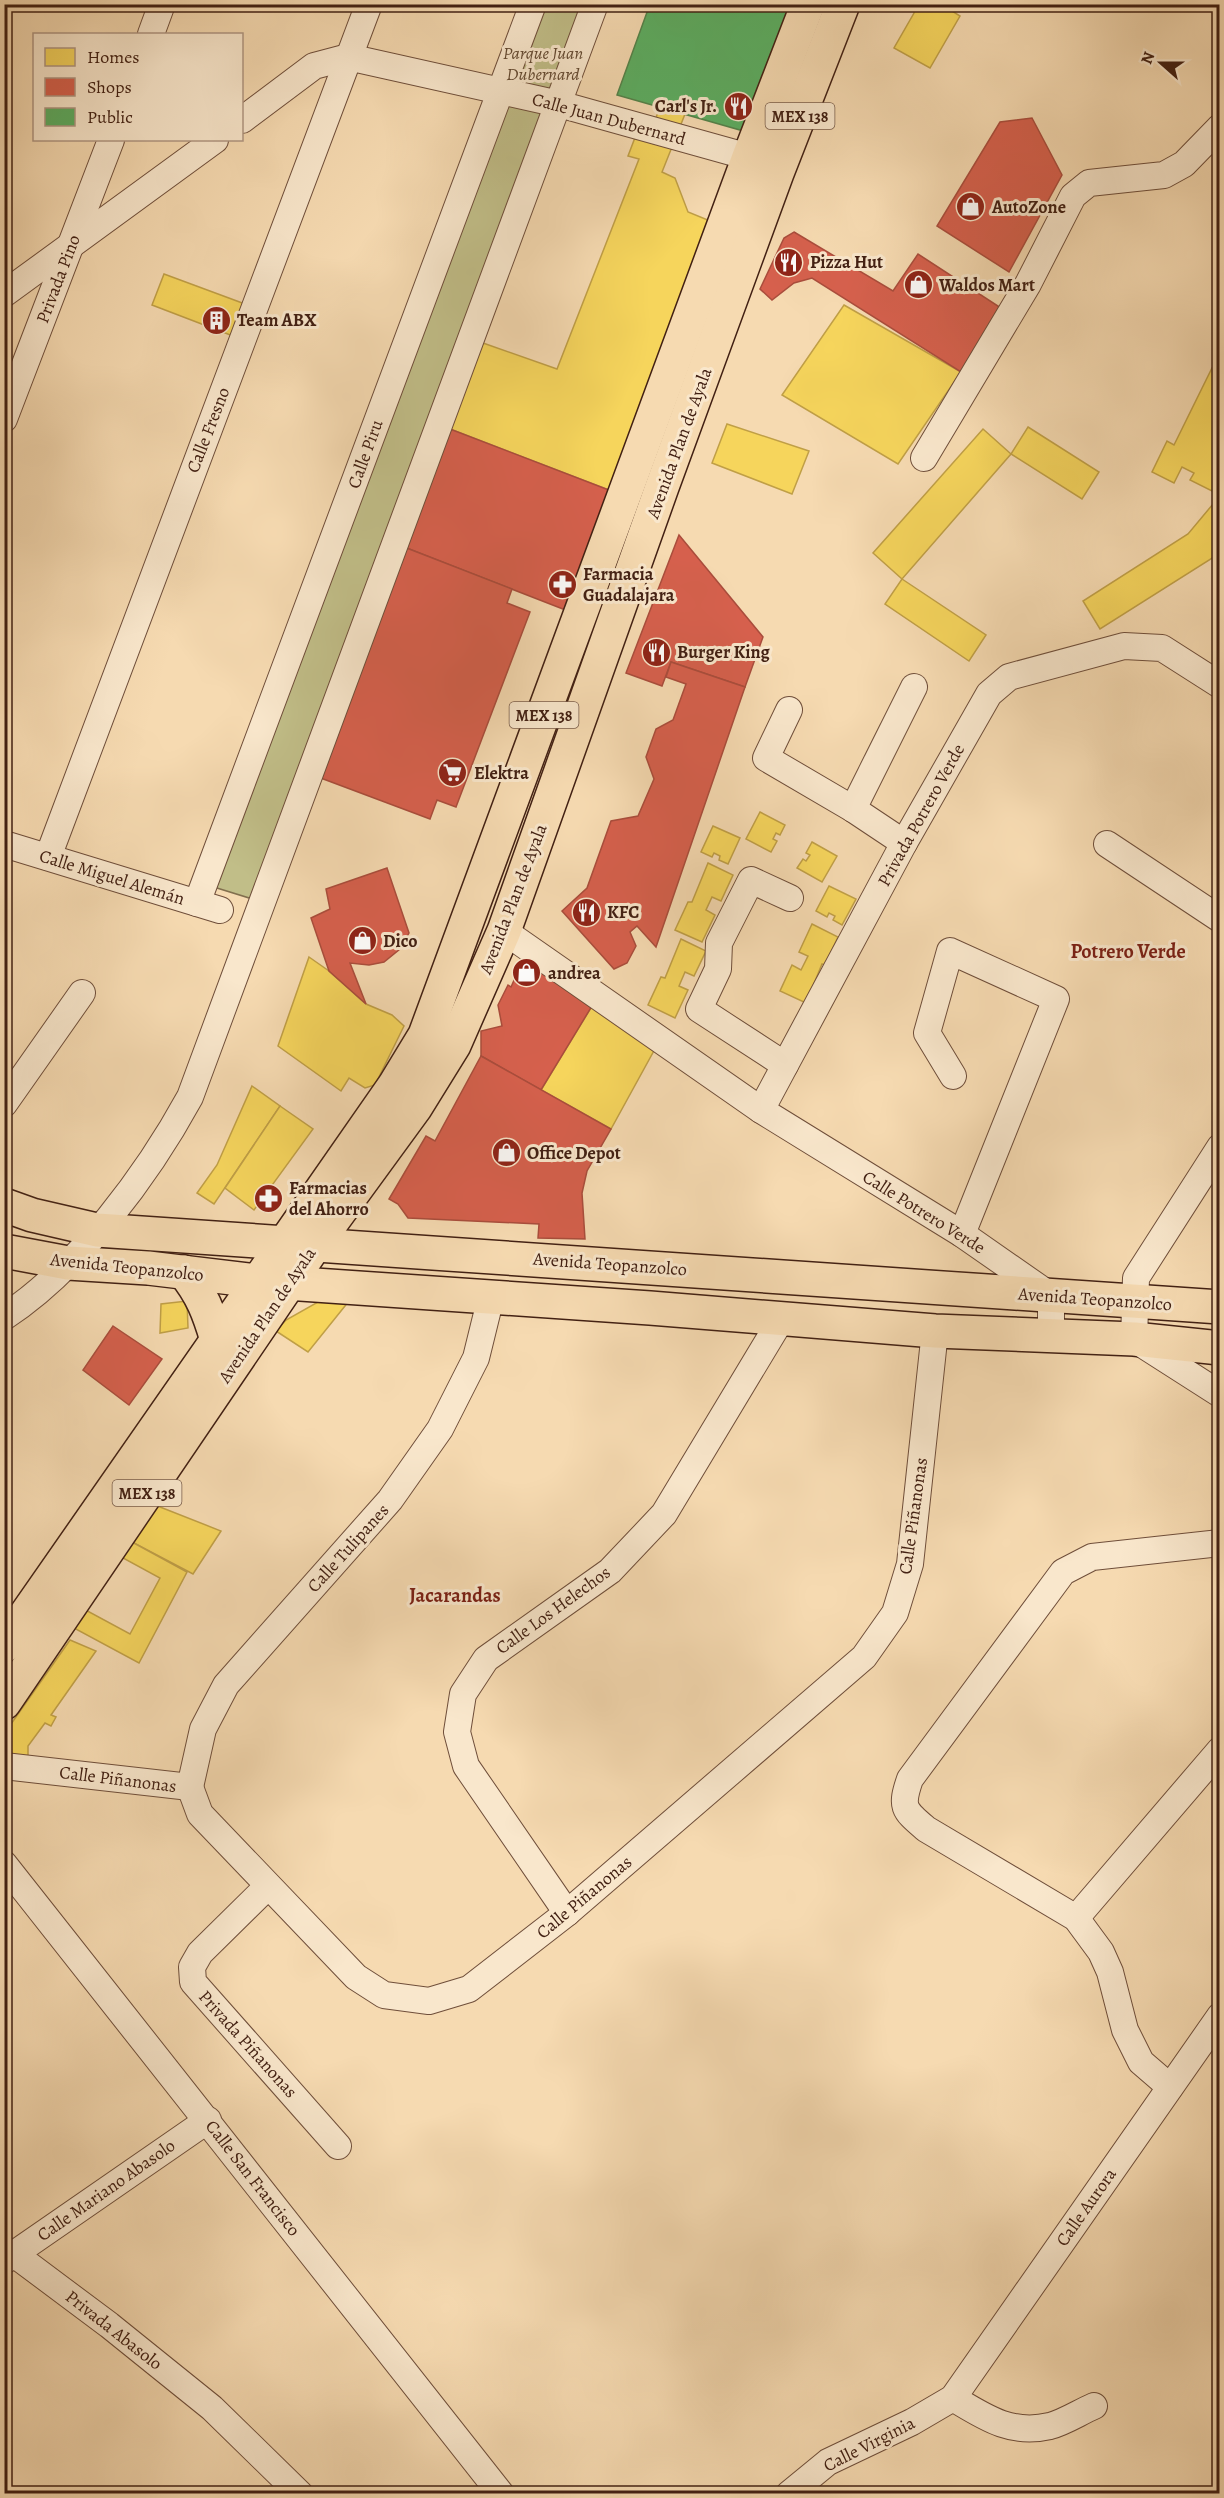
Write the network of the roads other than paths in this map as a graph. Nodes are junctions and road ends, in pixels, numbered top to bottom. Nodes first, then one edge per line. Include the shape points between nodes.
1 (162, 4) edge
2 (369, 4) edge
3 (533, 4) edge
4 (596, 4) edge
5 (808, 4) edge
6 (843, 4) edge
7 (151, 33) edge
8 (348, 57) junction
9 (501, 91) junction
10 (559, 104) junction
11 (243, 119) edge
12 (1220, 127) edge
13 (111, 141) edge
14 (214, 141) edge
15 (749, 157) junction
16 (777, 173) junction
17 (70, 246) junction
18 (4, 294) edge
19 (4, 419) edge
20 (924, 458) dead end
21 (1220, 685) edge
22 (914, 687) dead end
23 (789, 710) dead end
24 (853, 808) junction
25 (904, 843) junction
26 (4, 844) edge
27 (1107, 844) dead end
28 (48, 857) junction
29 (790, 898) dead end
30 (208, 906) joint
31 (1220, 919) edge
32 (504, 931) junction
33 (82, 993) dead end
34 (785, 1065) junction
35 (953, 1076) dead end
36 (4, 1104) edge
37 (762, 1110) junction
38 (1220, 1147) edge
39 (4, 1205) edge
40 (97, 1230) junction
41 (962, 1234) junction
42 (283, 1244) junction
43 (315, 1245) junction
44 (4, 1251) edge
45 (68, 1263) junction
46 (651, 1266) junction
47 (184, 1272) junction
48 (257, 1281) junction
49 (289, 1282) junction
50 (1051, 1296) junction
51 (491, 1298) junction
52 (1135, 1302) junction
53 (1220, 1307) edge
54 (650, 1308) junction
55 (4, 1317) edge
56 (782, 1318) junction
57 (935, 1331) junction
58 (1052, 1335) junction
59 (1134, 1339) junction
60 (217, 1340) junction
61 (1220, 1348) edge
62 (1220, 1394) edge
63 (1220, 1543) edge
64 (4, 1646) edge
65 (4, 1703) edge
66 (1220, 1750) edge
67 (4, 1766) edge
68 (190, 1787) junction
69 (4, 1864) edge
70 (267, 1887) junction
71 (567, 1913) junction
72 (1076, 1917) junction
73 (1220, 2016) edge
74 (1170, 2087) junction
75 (208, 2120) junction
76 (338, 2146) dead end
77 (9, 2257) edge
78 (953, 2398) junction
79 (1094, 2406) dead end
80 (300, 2493) edge
81 (501, 2493) edge
82 (789, 2493) edge

1 - 7 street
2 - 8 street, Calle Fresno
3 - 9 street, Calle Piru
4 - 10 street
5 - 15 main road, Avenida Plan de Ayala / MEX 138
6 - 16 main road, Avenida Plan de Ayala / MEX 138
8 - 9 street, Calle Juan Dubernard
8 - 11 street, Calle Juan Dubernard via 314,66
8 - 28 street, Calle Fresno
9 - 10 street, Calle Juan Dubernard
9 - 30 street, Calle Piru
10 - 15 street, Calle Juan Dubernard
10 - 40 street via 190,1096 165,1142
12 - 20 street via 1184,164 1164,175 1089,183 1073,196 1028,284
13 - 17 street, Privada Pino
14 - 17 street
15 - 16 street, Calle Juan Dubernard
15 - 42 main road, Avenida Plan de Ayala / MEX 138 via 425,1035 394,1086
16 - 32 main road, Avenida Plan de Ayala / MEX 138
17 - 18 street
17 - 19 street, Privada Pino
21 - 25 street, Privada Potrero Verde via 1162,648 1124,646 1009,677 989,694
22 - 24 street
23 - 24 street via 766,758
24 - 25 street
25 - 34 street, Privada Potrero Verde
26 - 28 street, Calle Miguel Alemán
27 - 31 street
28 - 30 street, Calle Miguel Alemán
29 - 34 street via 751,880 720,943 718,969 699,1009
32 - 37 street, Calle Potrero Verde
32 - 43 main road, Avenida Plan de Ayala / MEX 138 via 454,1045 416,1108
33 - 36 street
34 - 37 street
35 - 41 street via 927,1033 950,951 1056,999
37 - 41 street, Calle Potrero Verde
38 - 52 street via 1143,1264 1136,1278
39 - 40 main road, Avenida Teopanzolco
40 - 42 main road, Avenida Teopanzolco
40 - 45 street
41 - 50 street, Calle Potrero Verde
42 - 43 main road, Avenida Teopanzolco
42 - 48 main road, Avenida Plan de Ayala / MEX 138
43 - 46 main road, Avenida Teopanzolco
43 - 49 main road, Avenida Plan de Ayala / MEX 138
44 - 45 main road, Avenida Teopanzolco
45 - 47 main road, Avenida Teopanzolco
45 - 55 street via 25,1304
46 - 50 main road, Avenida Teopanzolco
46 - 54 main road
47 - 48 main road, Avenida Teopanzolco
47 - 60 main road via 199,1290
48 - 49 main road, Avenida Teopanzolco
48 - 60 main road, Avenida Plan de Ayala / MEX 138
49 - 51 main road, Avenida Teopanzolco
49 - 65 main road, Avenida Plan de Ayala / MEX 138
50 - 52 main road, Avenida Teopanzolco
50 - 58 street
51 - 54 main road, Avenida Teopanzolco
51 - 68 street, Calle Tulipanes via 476,1358 440,1430 390,1500 226,1685 203,1729
52 - 53 main road, Avenida Teopanzolco
52 - 59 street
54 - 56 main road, Avenida Teopanzolco
56 - 57 main road, Avenida Teopanzolco
56 - 71 street, Calle Los Helechos via 664,1514 610,1571 486,1659 463,1694 457,1732 466,1766
57 - 58 main road, Avenida Teopanzolco
57 - 71 street, Calle Piñanonas via 910,1564 895,1613 864,1657
58 - 59 main road, Avenida Teopanzolco
59 - 61 main road, Avenida Teopanzolco
59 - 62 street
60 - 64 main road, Avenida Plan de Ayala / MEX 138
63 - 72 street via 1092,1557 1063,1572 910,1779 903,1798 908,1813 926,1829
66 - 72 street
67 - 68 street, Calle Piñanonas
68 - 70 street, Calle Piñanonas via 200,1814
69 - 75 street, Calle San Francisco
70 - 71 street, Calle Piñanonas via 356,1977 384,1995 429,2001 469,1989
70 - 76 street, Privada Piñanonas via 200,1953 192,1967 193,1982
72 - 74 street via 1110,1972 1125,2030 1141,2062
73 - 74 street, Calle Aurora
74 - 78 street, Calle Aurora
75 - 77 street, Calle Mariano Abasolo
75 - 81 street, Calle San Francisco
77 - 80 street, Privada Abasolo via 110,2325 213,2408
78 - 79 street via 984,2417 1018,2430 1052,2426
78 - 82 street, Calle Virginia via 828,2462

